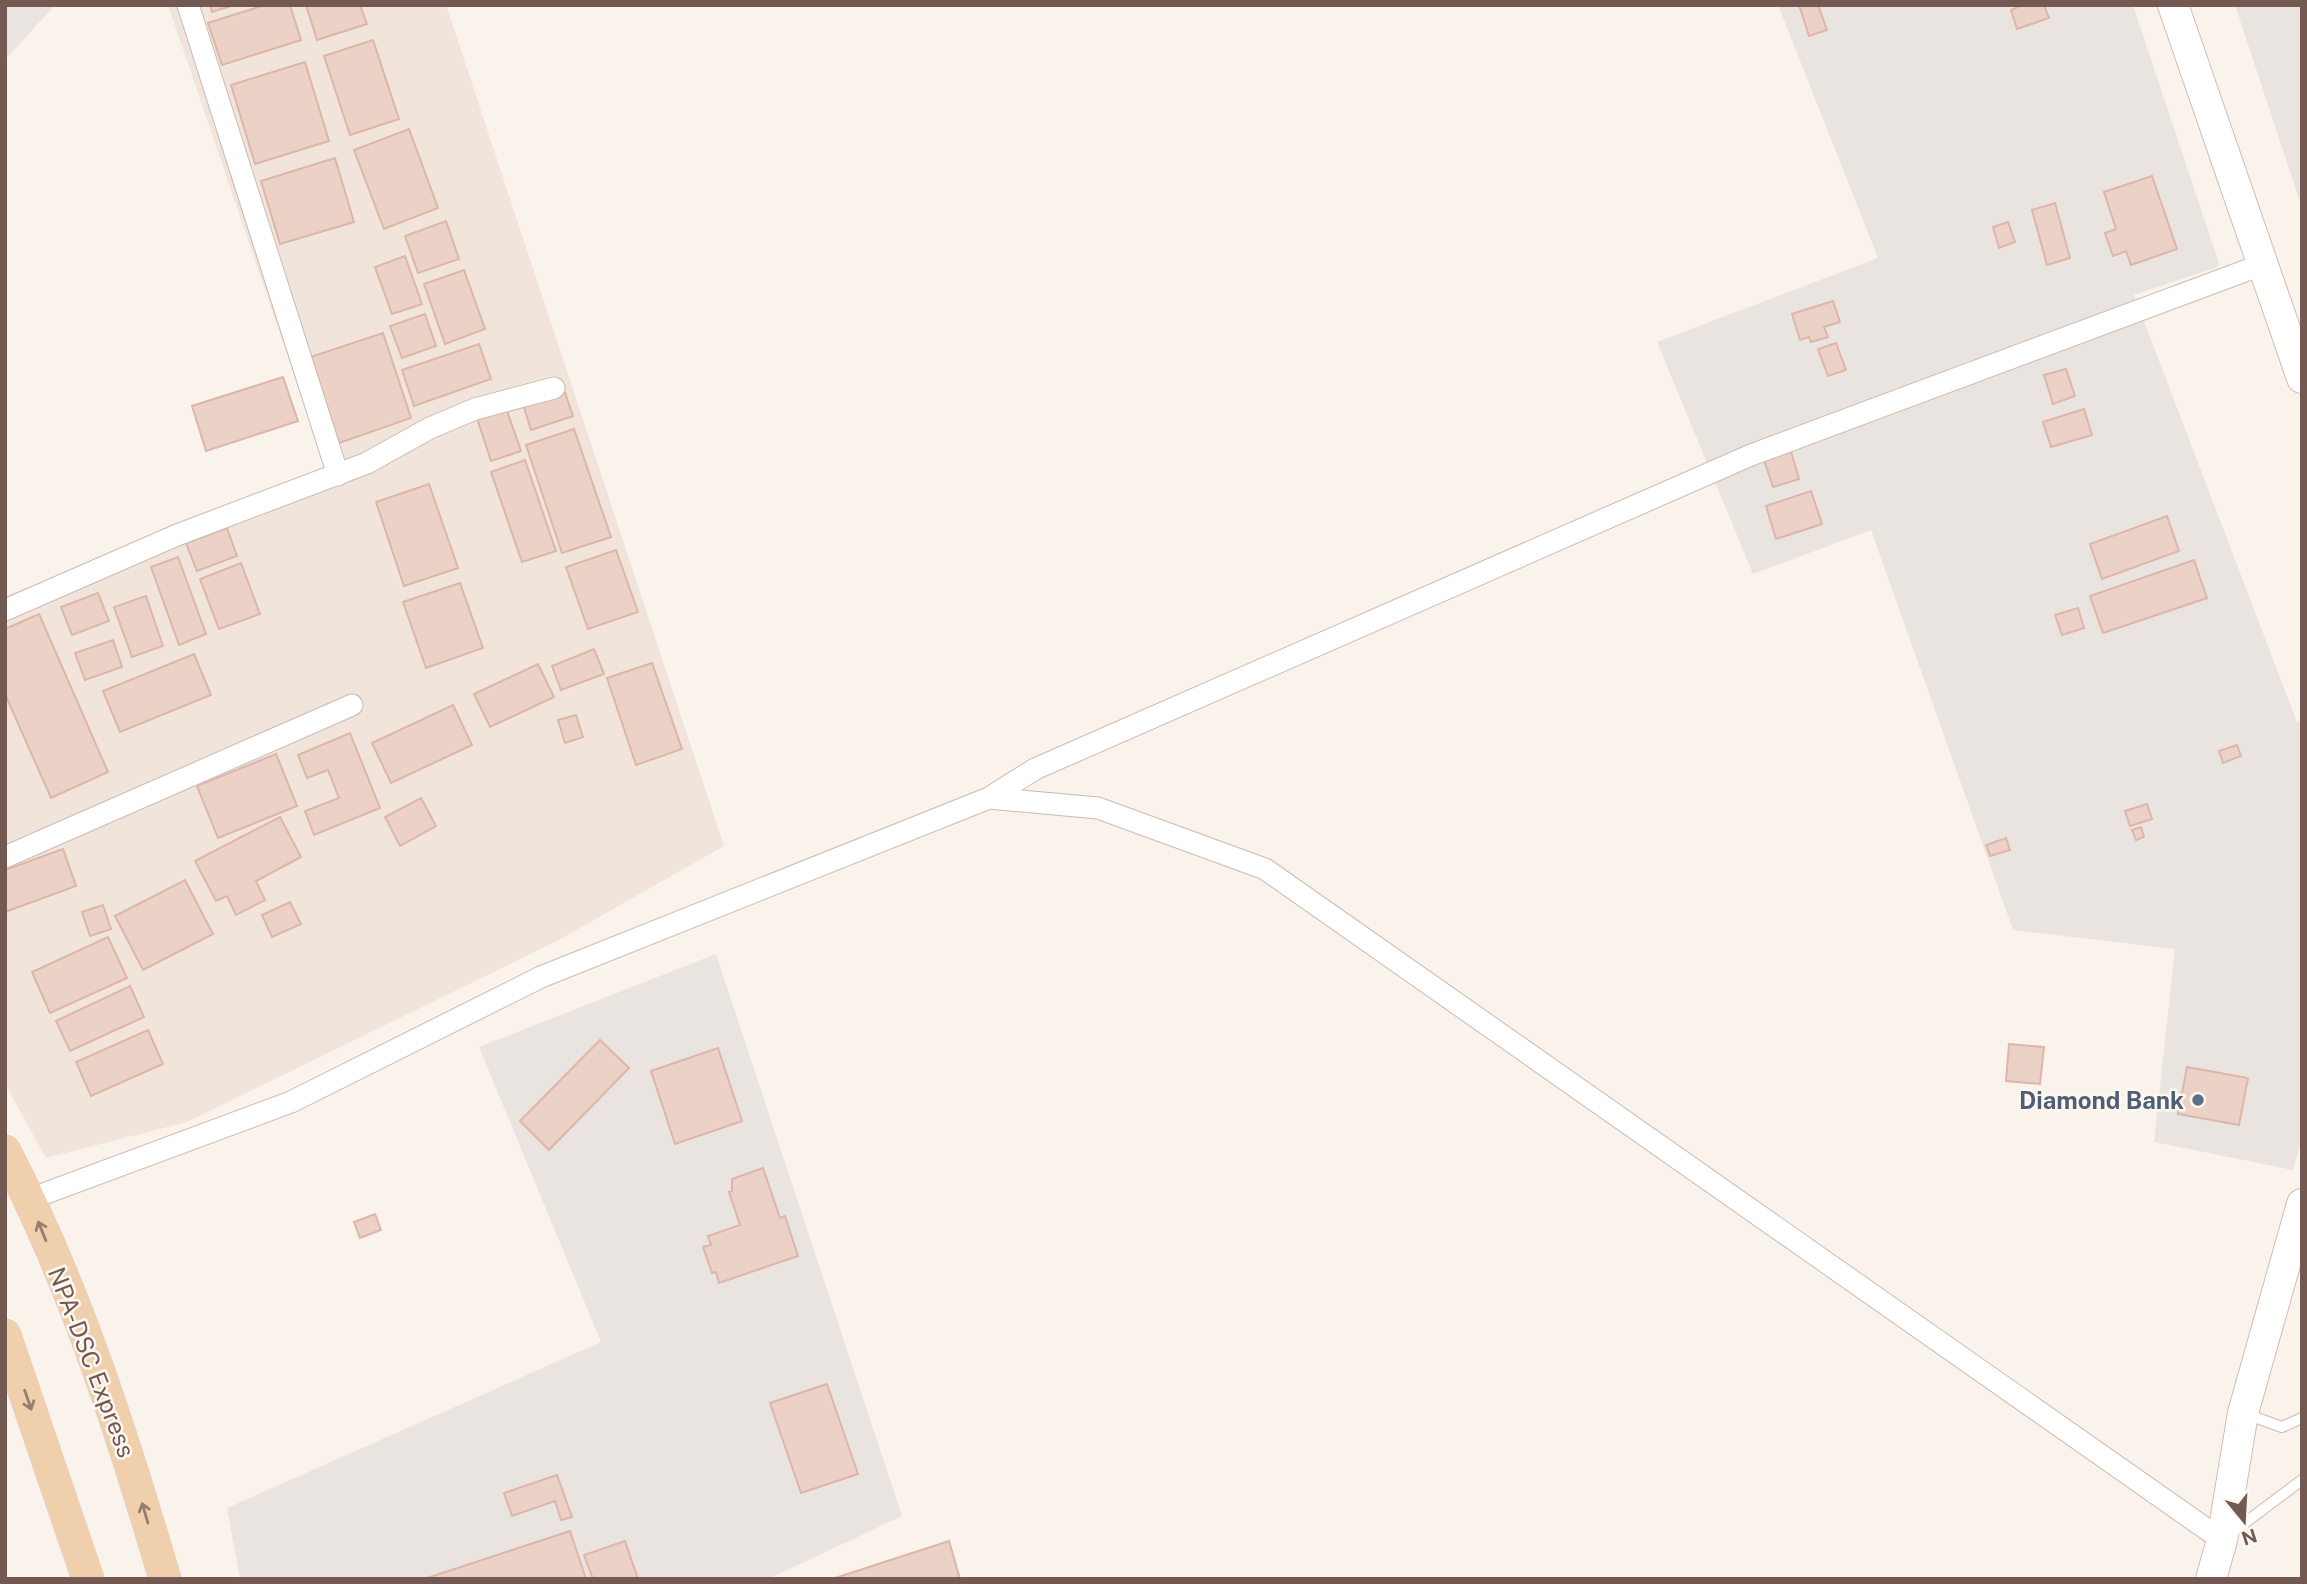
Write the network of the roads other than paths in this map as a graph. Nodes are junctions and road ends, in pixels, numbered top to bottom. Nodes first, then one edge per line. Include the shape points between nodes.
1 (188, 5) edge
2 (2173, 5) edge
3 (2262, 265) junction
4 (2302, 378) edge
5 (554, 388) dead end
6 (338, 475) junction
7 (5, 610) edge
8 (352, 705) dead end
9 (989, 798) junction
10 (5, 857) edge
11 (5, 1151) edge
12 (30, 1199) junction
13 (2302, 1204) edge
14 (5, 1335) edge
15 (2243, 1413) junction
16 (2302, 1418) edge
17 (2302, 1480) edge
18 (2222, 1540) junction
19 (88, 1579) edge
20 (165, 1579) edge
21 (2211, 1579) edge

1 - 6 street
2 - 3 street
3 - 4 street
3 - 9 street via 1751,455 1035,769
5 - 6 street via 475,409
6 - 7 street via 177,535
8 - 10 street
9 - 12 street via 541,977 291,1102
9 - 18 street via 1098,808 1265,869
11 - 12 main road, NPA-DSC Express
20 -> 12 main road, NPA-DSC Express via 129,1456
13 - 15 street
14 -> 19 main road
15 - 16 lane via 2282,1427
15 - 18 street
17 - 18 lane
18 - 21 street

